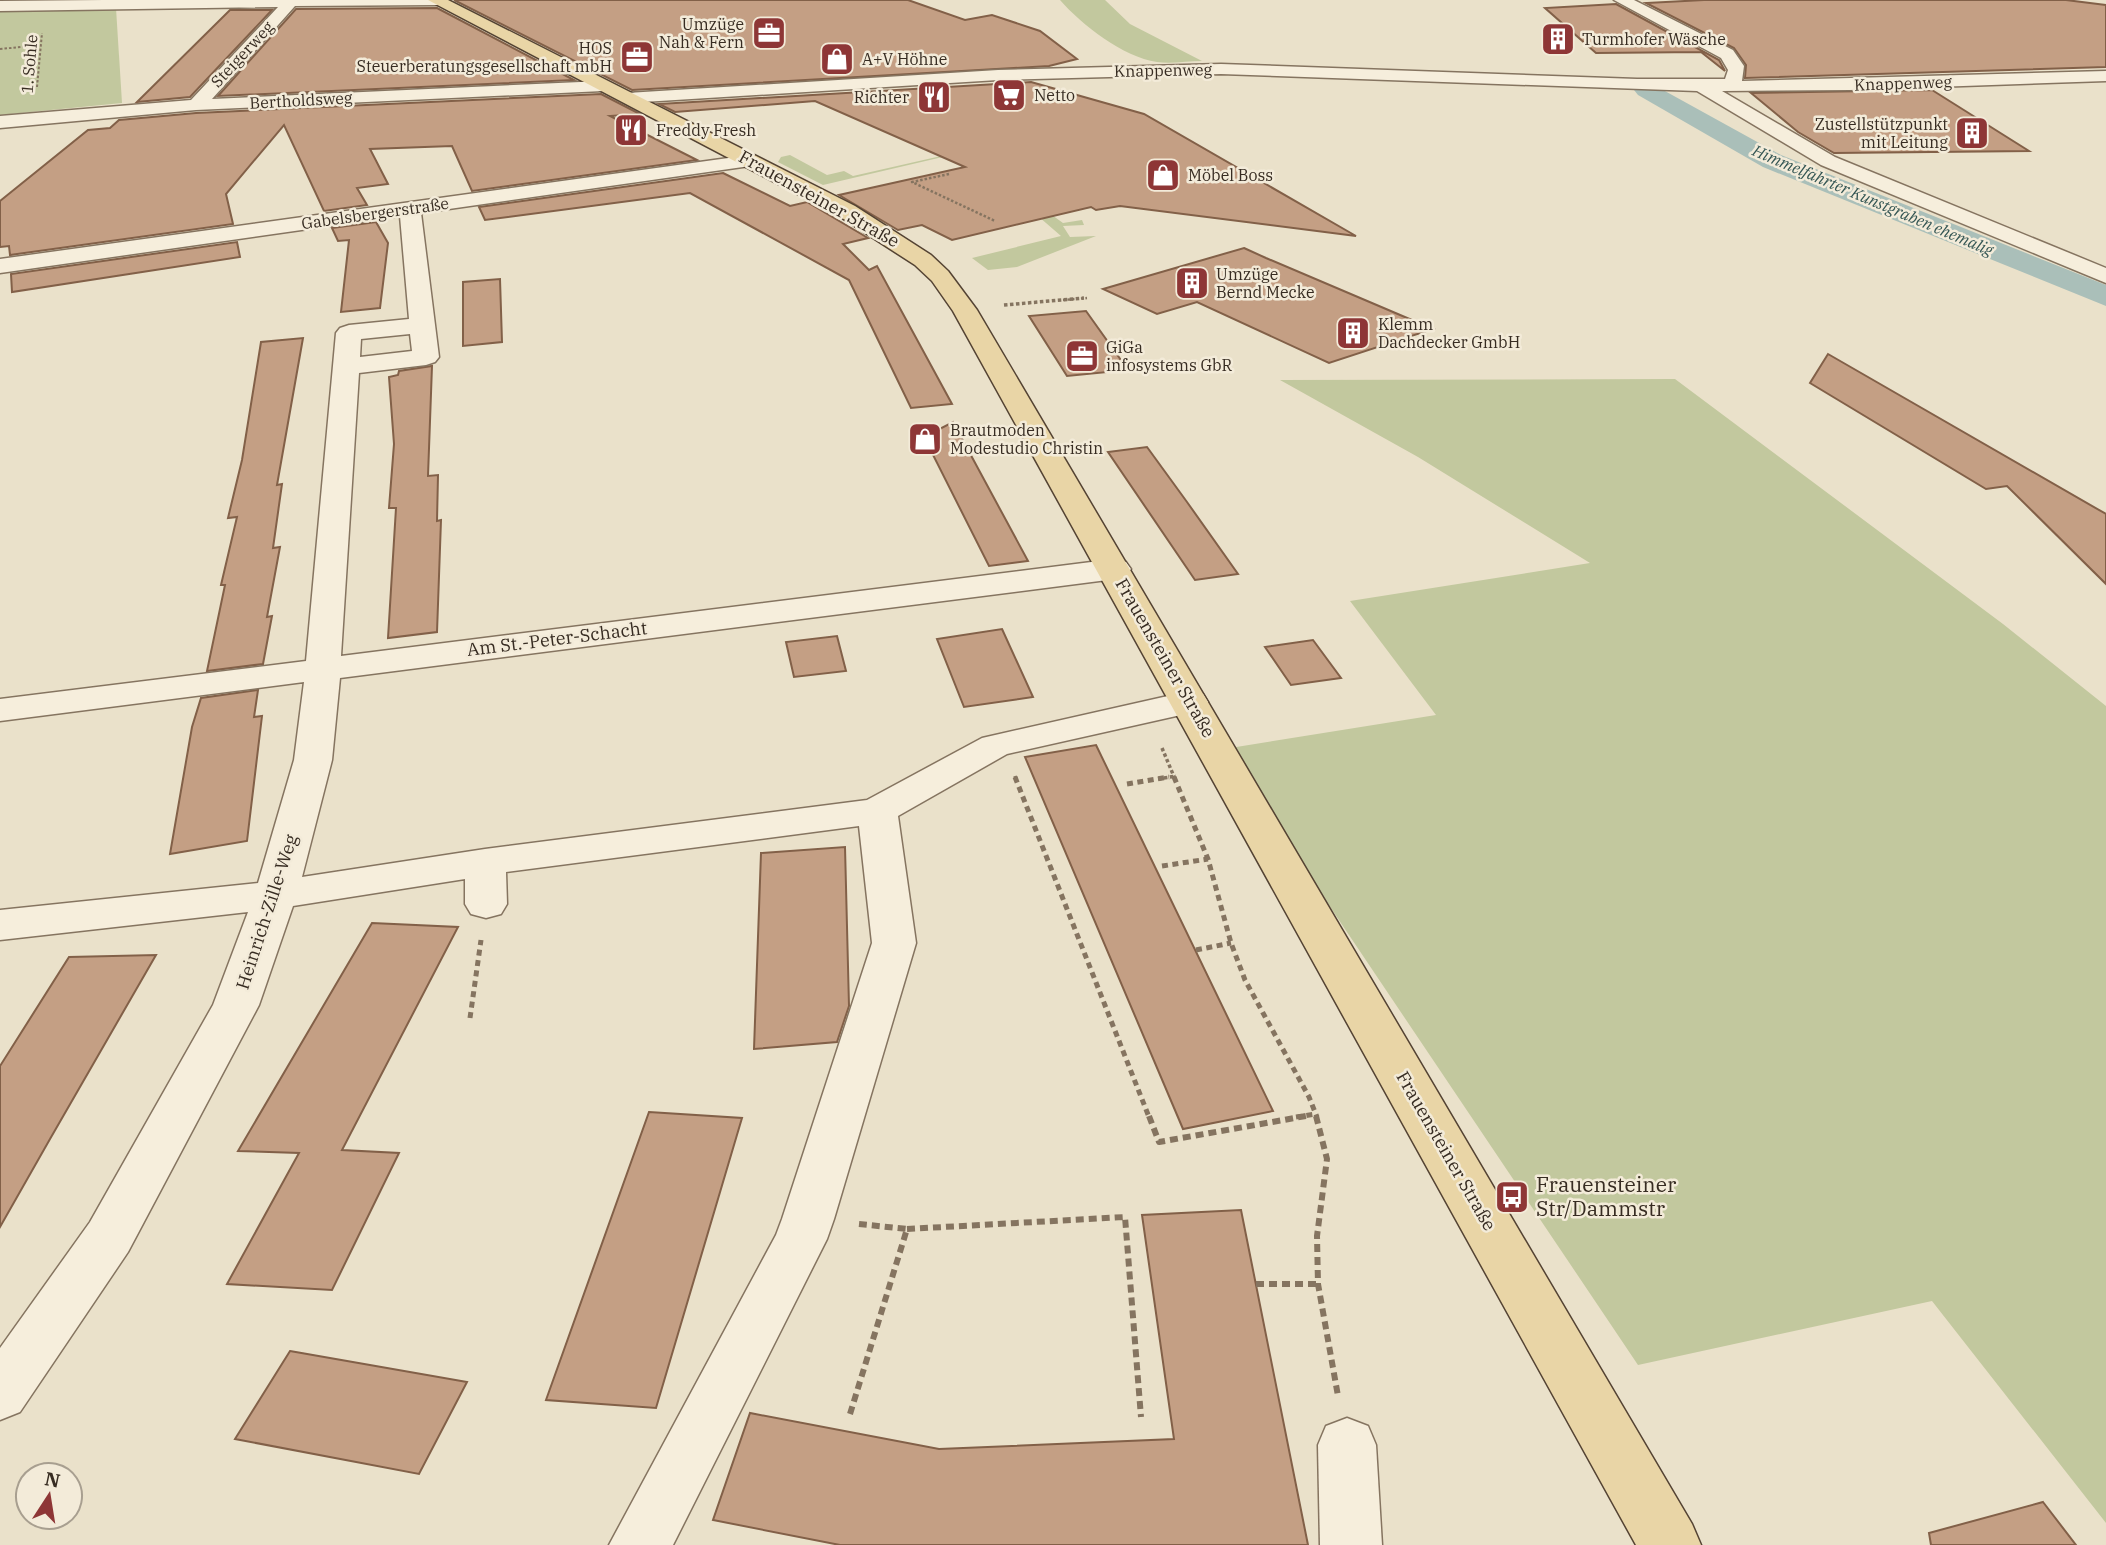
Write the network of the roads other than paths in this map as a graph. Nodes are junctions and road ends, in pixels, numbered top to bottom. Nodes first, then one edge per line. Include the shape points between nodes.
1 (436, 0) edge
2 (1622, 0) edge
3 (289, 4) junction
4 (0, 6) edge
5 (2106, 76) edge
6 (1733, 79) junction
7 (603, 86) junction
8 (1701, 86) junction
9 (627, 99) junction
10 (196, 105) junction
11 (0, 122) edge
12 (750, 160) junction
13 (410, 208) junction
14 (0, 266) edge
15 (2106, 276) edge
16 (1115, 569) junction
17 (323, 669) junction
18 (1190, 702) junction
19 (0, 710) edge
20 (877, 811) junction
21 (485, 862) junction
22 (276, 895) junction
23 (486, 904) road end
24 (0, 925) edge
25 (0, 1394) edge
26 (1347, 1445) road end
27 (640, 1545) edge
28 (1352, 1545) edge
29 (1670, 1545) edge

1 - 3 street
1 - 7 main road, Frauensteiner Straße
2 - 6 street via 1717,47 1734,60
3 - 4 street
3 - 10 street, Steigerweg
5 - 6 street, Knappenweg
6 - 8 street, Knappenweg
7 - 9 main road, Frauensteiner Straße
7 - 10 street, Bertholdsweg
8 - 9 street, Knappenweg via 1223,65 982,75
8 - 15 street, Knappenweg via 1828,161
9 - 12 main road, Frauensteiner Straße
10 - 11 street, Bertholdsweg
12 - 13 street, Gabelsbergerstraße
12 - 16 main road, Frauensteiner Straße via 892,238 940,276 965,310
13 - 14 street, Gabelsbergerstraße
13 - 17 street, Heinrich-Zille-Weg via 422,324 349,334
16 - 17 street, Am St.-Peter-Schacht
16 - 18 main road, Frauensteiner Straße
17 - 19 street, Am St.-Peter-Schacht
17 - 22 street, Heinrich-Zille-Weg via 313,760
18 - 20 street via 995,746
18 - 29 main road, Frauensteiner Straße
20 - 21 street
20 - 27 street via 894,943 801,1239
21 - 22 street
21 - 23 street
22 - 24 street
22 - 25 street, Heinrich-Zille-Weg via 236,1005 109,1237
26 - 28 street

